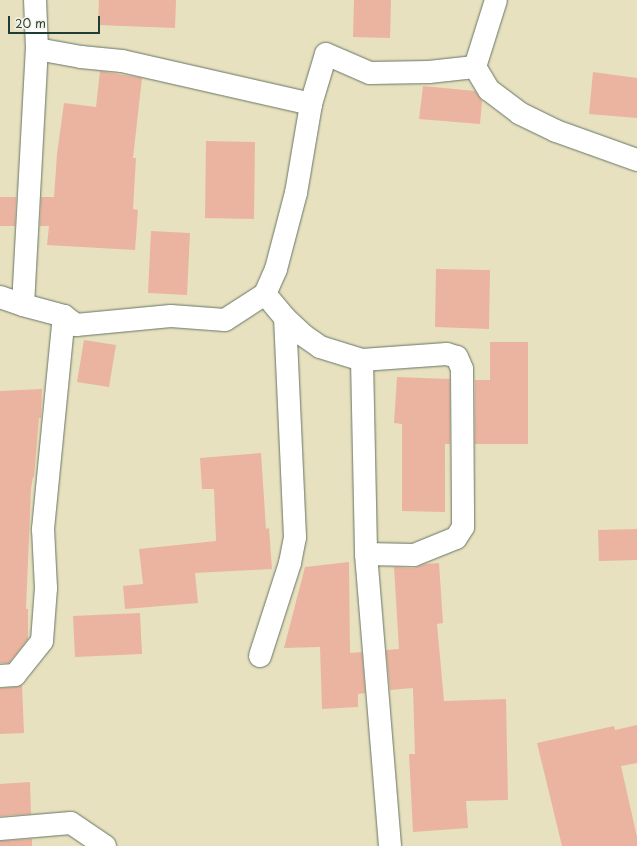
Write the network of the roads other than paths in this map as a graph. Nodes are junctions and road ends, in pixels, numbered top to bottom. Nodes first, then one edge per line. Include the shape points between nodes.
1 (35, 0) edge
2 (496, 0) edge
3 (37, 49) junction
4 (475, 67) junction
5 (311, 104) junction
6 (637, 160) edge
7 (265, 294) junction
8 (0, 297) edge
9 (22, 305) junction
10 (64, 316) junction
11 (284, 318) junction
12 (362, 360) junction
13 (366, 554) junction
14 (260, 656) dead end
15 (0, 676) edge
16 (0, 829) edge
17 (106, 846) edge
18 (390, 846) edge

1 - 3 street
2 - 4 street
3 - 5 street via 122,61
3 - 9 street
4 - 5 street via 429,72 370,73 326,54
4 - 6 street via 489,90 519,113 556,131
5 - 7 street via 296,193 276,268
7 - 10 street via 225,320 171,316 76,325
7 - 11 street
8 - 9 street
9 - 10 street
10 - 15 street via 43,529 46,588 42,641 16,675
11 - 12 street via 303,336 320,347
11 - 14 street via 295,537 290,564
12 - 13 street
12 - 13 street via 447,354 457,357 462,369 463,526 456,538 414,555
13 - 18 street
16 - 17 street via 71,823

